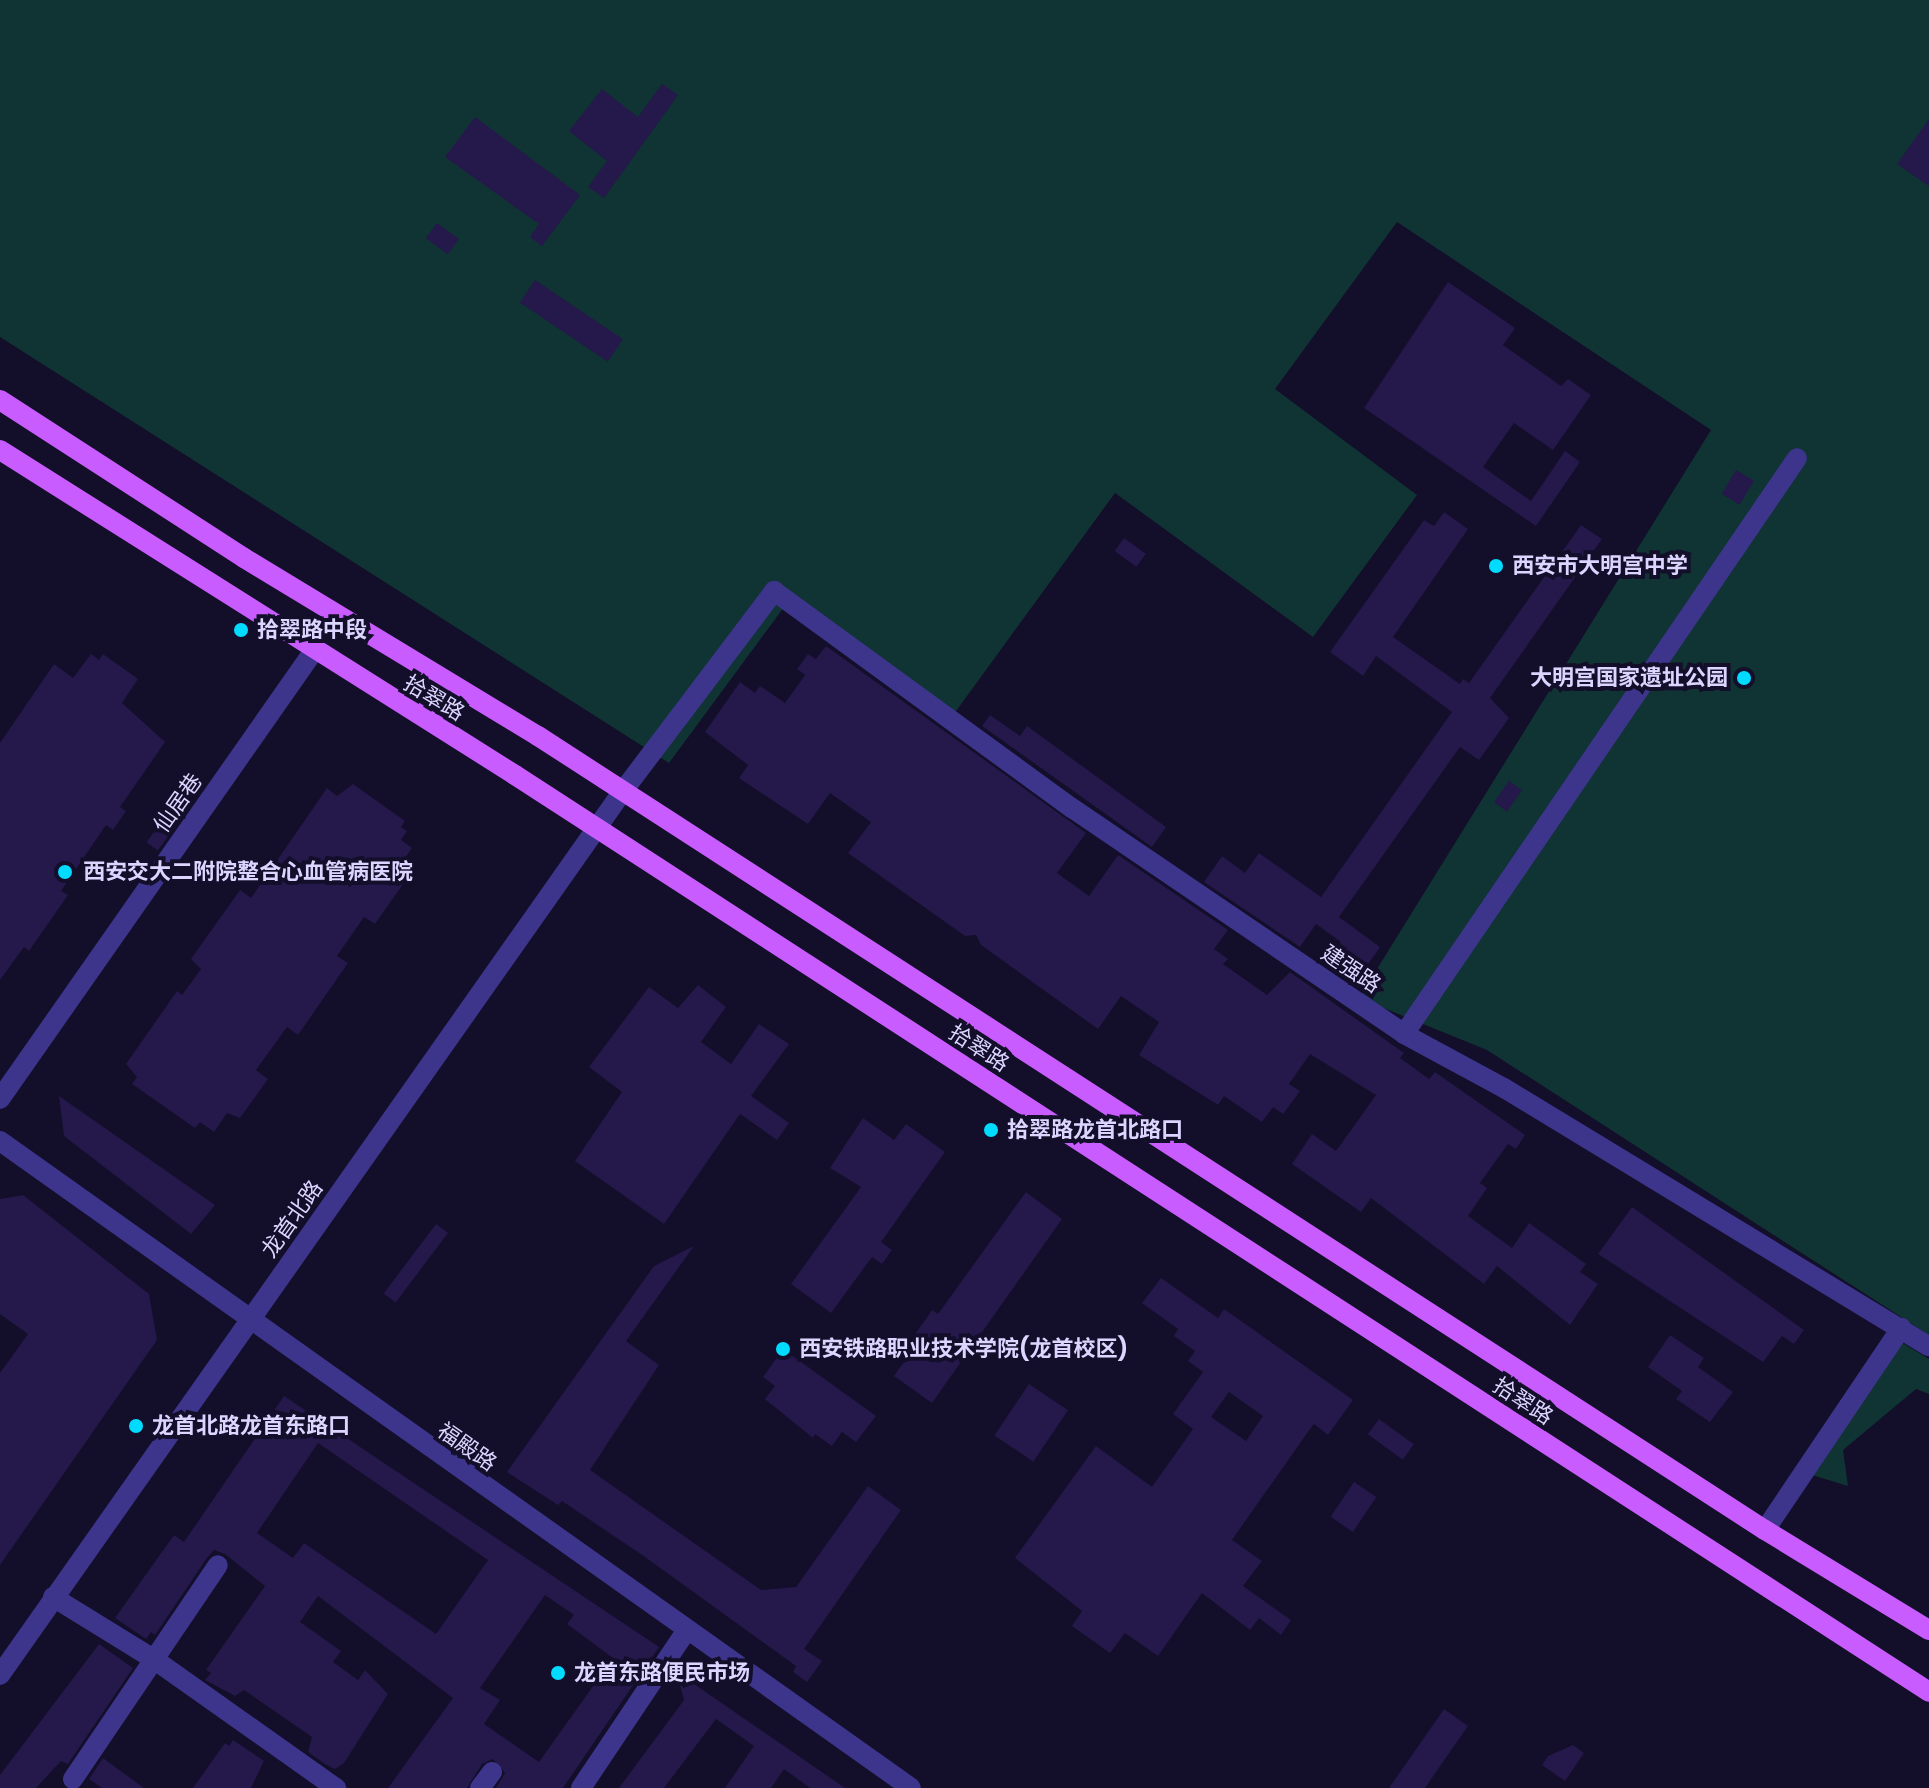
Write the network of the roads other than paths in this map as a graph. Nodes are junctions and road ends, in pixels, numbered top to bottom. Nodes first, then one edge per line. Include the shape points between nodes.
1 (0, 400) edge
2 (0, 450) edge
3 (1797, 458) dead end
4 (774, 591) joint
5 (313, 652) junction
6 (623, 791) junction
7 (595, 830) junction
8 (1404, 1034) junction
9 (0, 1099) edge
10 (0, 1141) edge
11 (248, 1322) junction
12 (1901, 1328) junction
13 (1929, 1346) edge
14 (1765, 1530) junction
15 (218, 1565) dead end
16 (53, 1597) junction
17 (1929, 1630) edge
18 (686, 1631) junction
19 (155, 1660) junction
20 (0, 1675) edge
21 (1929, 1692) edge
22 (73, 1779) dead end
23 (336, 1788) edge
24 (581, 1788) edge
25 (911, 1788) edge

1 - 6 main road, 拾翠路
2 - 5 main road, 拾翠路
3 - 8 street
4 - 6 street, 龙首北路
4 - 8 street, 建强路 via 1072,808
5 - 7 main road, 拾翠路
5 - 9 street, 仙居巷
6 - 7 street, 龙首北路
6 - 14 main road, 拾翠路
7 - 11 street, 龙首北路
7 - 21 main road, 拾翠路
8 - 12 street, 建强路 via 1504,1088
10 - 11 street, 福殿路
11 - 16 street, 龙首北路
11 - 18 street, 福殿路
12 - 13 street, 建强路
12 - 14 street
14 - 17 main road, 拾翠路
15 - 19 street
16 - 19 street
16 - 20 street, 龙首北路
18 - 24 street
18 - 25 street, 福殿路
19 - 22 street
19 - 23 street

